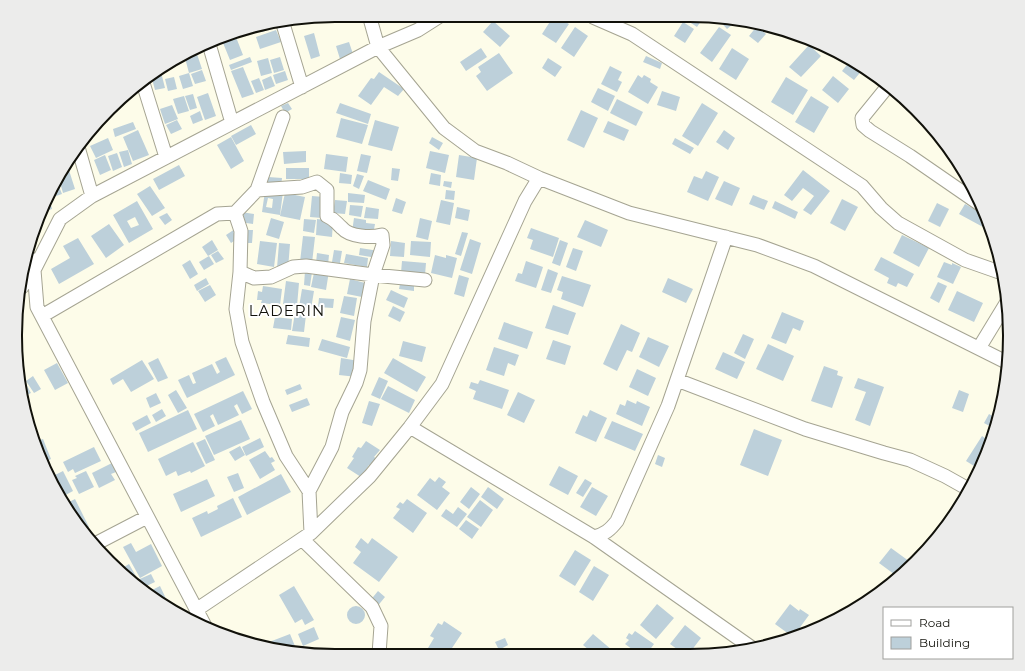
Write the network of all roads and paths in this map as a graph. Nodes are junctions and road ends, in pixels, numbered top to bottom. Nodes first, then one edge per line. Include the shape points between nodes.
1 (371, 22) edge
2 (431, 22) edge
3 (604, 22) edge
4 (284, 27) edge
5 (378, 47) junction
6 (210, 48) edge
7 (302, 87) junction
8 (144, 88) edge
9 (884, 91) edge
10 (283, 117) dead end
11 (232, 123) junction
12 (80, 154) edge
13 (166, 158) junction
14 (539, 178) junction
15 (257, 190) junction
16 (92, 196) junction
17 (972, 199) edge
18 (235, 213) junction
19 (726, 237) junction
20 (31, 264) edge
21 (996, 271) edge
22 (240, 272) junction
23 (373, 275) junction
24 (425, 280) dead end
25 (1002, 311) edge
26 (42, 316) junction
27 (979, 348) junction
28 (1002, 360) edge
29 (678, 380) junction
30 (410, 427) junction
31 (964, 487) edge
32 (309, 491) junction
33 (147, 517) junction
34 (307, 536) junction
35 (594, 537) junction
36 (100, 542) edge
37 (196, 610) junction
38 (201, 619) edge
39 (746, 644) edge
40 (379, 649) edge

1 - 5 street
2 - 5 street
3 - 21 street via 632,34 862,186 898,223 965,260
4 - 7 street
5 - 7 street
5 - 14 street via 444,128 475,151
6 - 11 street
7 - 11 street
8 - 13 street
9 - 17 street via 862,118 863,125
10 - 15 street
11 - 13 street
12 - 16 street
13 - 16 street
14 - 19 street via 629,213
14 - 30 street via 525,201 442,384
15 - 18 street
15 - 23 street via 302,187 317,182 326,190 327,216 336,220 343,230 372,238 382,235 384,245
16 - 20 street via 60,219
18 - 22 street via 241,231
18 - 26 street via 217,214
19 - 27 street via 757,244 814,266
19 - 29 street
20 - 26 street via 37,307
22 - 23 street via 254,278 271,277 293,267 306,266
22 - 32 street via 236,309 242,342 263,402 286,456
23 - 24 street
23 - 32 street via 364,321 360,370 342,412 332,447
25 - 27 street
26 - 33 street
27 - 28 street
29 - 31 street via 805,429 910,460
29 - 35 street via 617,521 604,534
30 - 34 street via 370,476
30 - 35 street
32 - 34 street
33 - 36 street
33 - 37 street
34 - 37 street
34 - 40 street via 372,607 381,626
35 - 39 street
37 - 38 street

